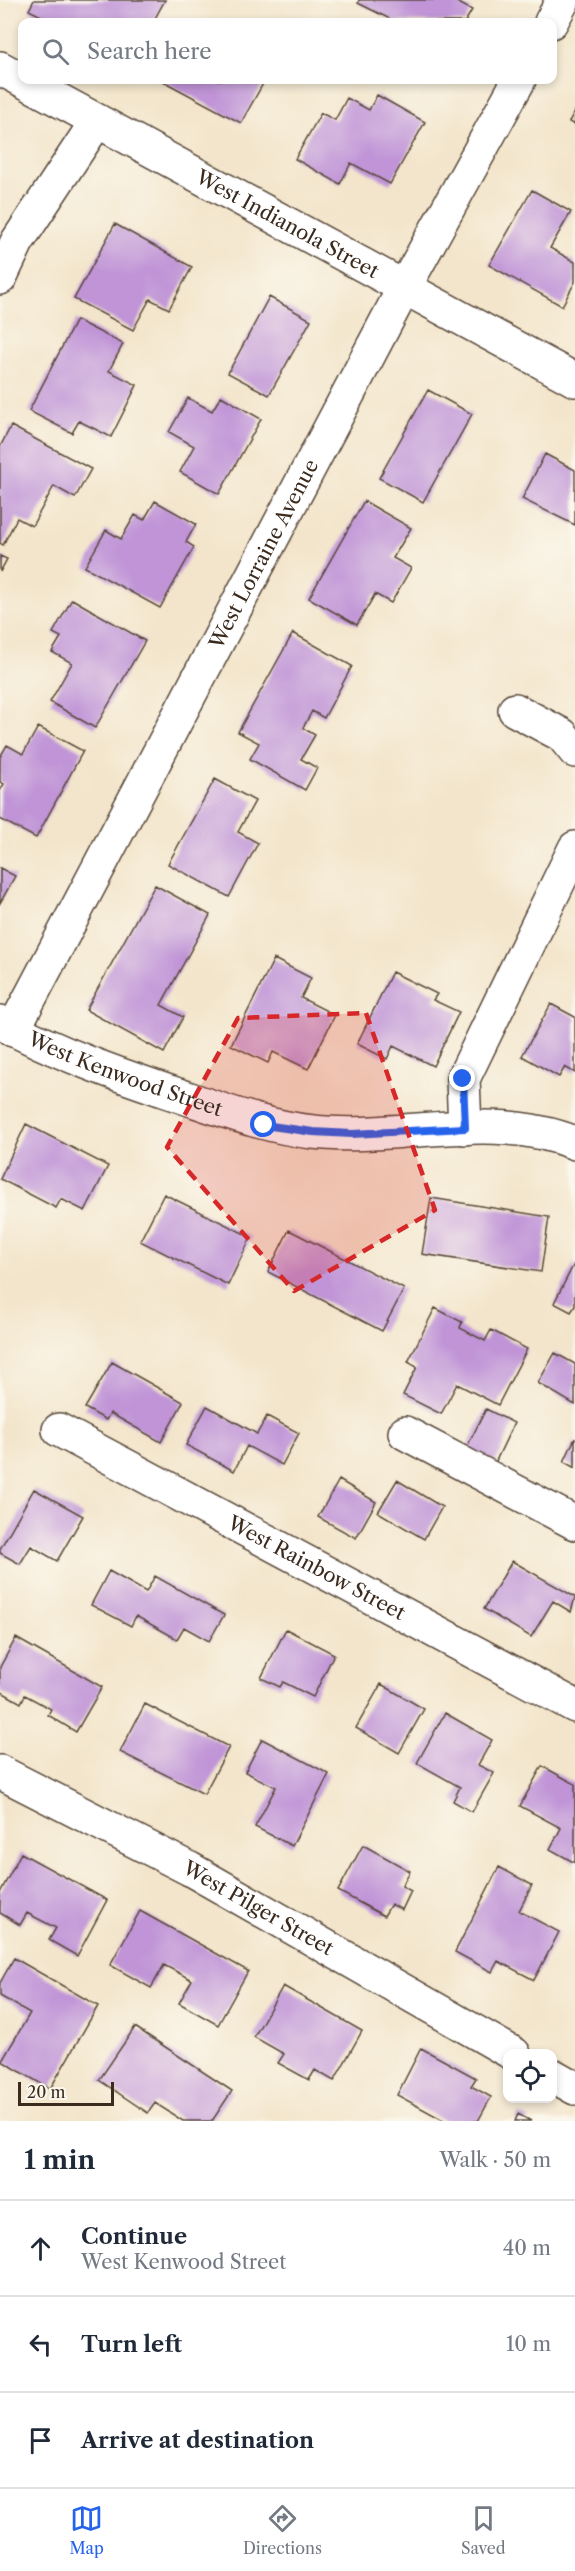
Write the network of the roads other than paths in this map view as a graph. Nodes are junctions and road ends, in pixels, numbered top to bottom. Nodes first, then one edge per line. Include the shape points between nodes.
1 (563, 0) edge
2 (553, 18) edge
3 (0, 68) edge
4 (18, 78) edge
5 (29, 84) edge
6 (517, 84) edge
7 (97, 121) junction
8 (0, 278) edge
9 (404, 288) junction
10 (575, 380) edge
11 (515, 710) dead end
12 (575, 751) edge
13 (575, 848) edge
14 (7, 1026) edge
15 (465, 1128) junction
16 (575, 1143) edge
17 (58, 1430) dead end
18 (405, 1433) dead end
19 (575, 1523) edge
20 (575, 1706) edge
21 (0, 1772) edge
22 (505, 2049) edge
23 (557, 2078) edge
24 (575, 2088) edge

1 - 2 street
3 - 4 street, West Indianola Street
5 - 7 street, West Indianola Street
6 - 9 street, West Lorraine Avenue
7 - 8 street via 17,242
7 - 9 street, West Indianola Street
9 - 10 street, West Indianola Street
9 - 14 street, West Lorraine Avenue
11 - 12 street via 562,735
13 - 15 street via 463,1079
14 - 15 street, West Kenwood Street via 57,1051 264,1125 352,1134
15 - 16 street, West Kenwood Street via 531,1130
17 - 20 street, West Rainbow Street
18 - 19 street
21 - 22 street, West Pilger Street via 190,1869
23 - 24 street

